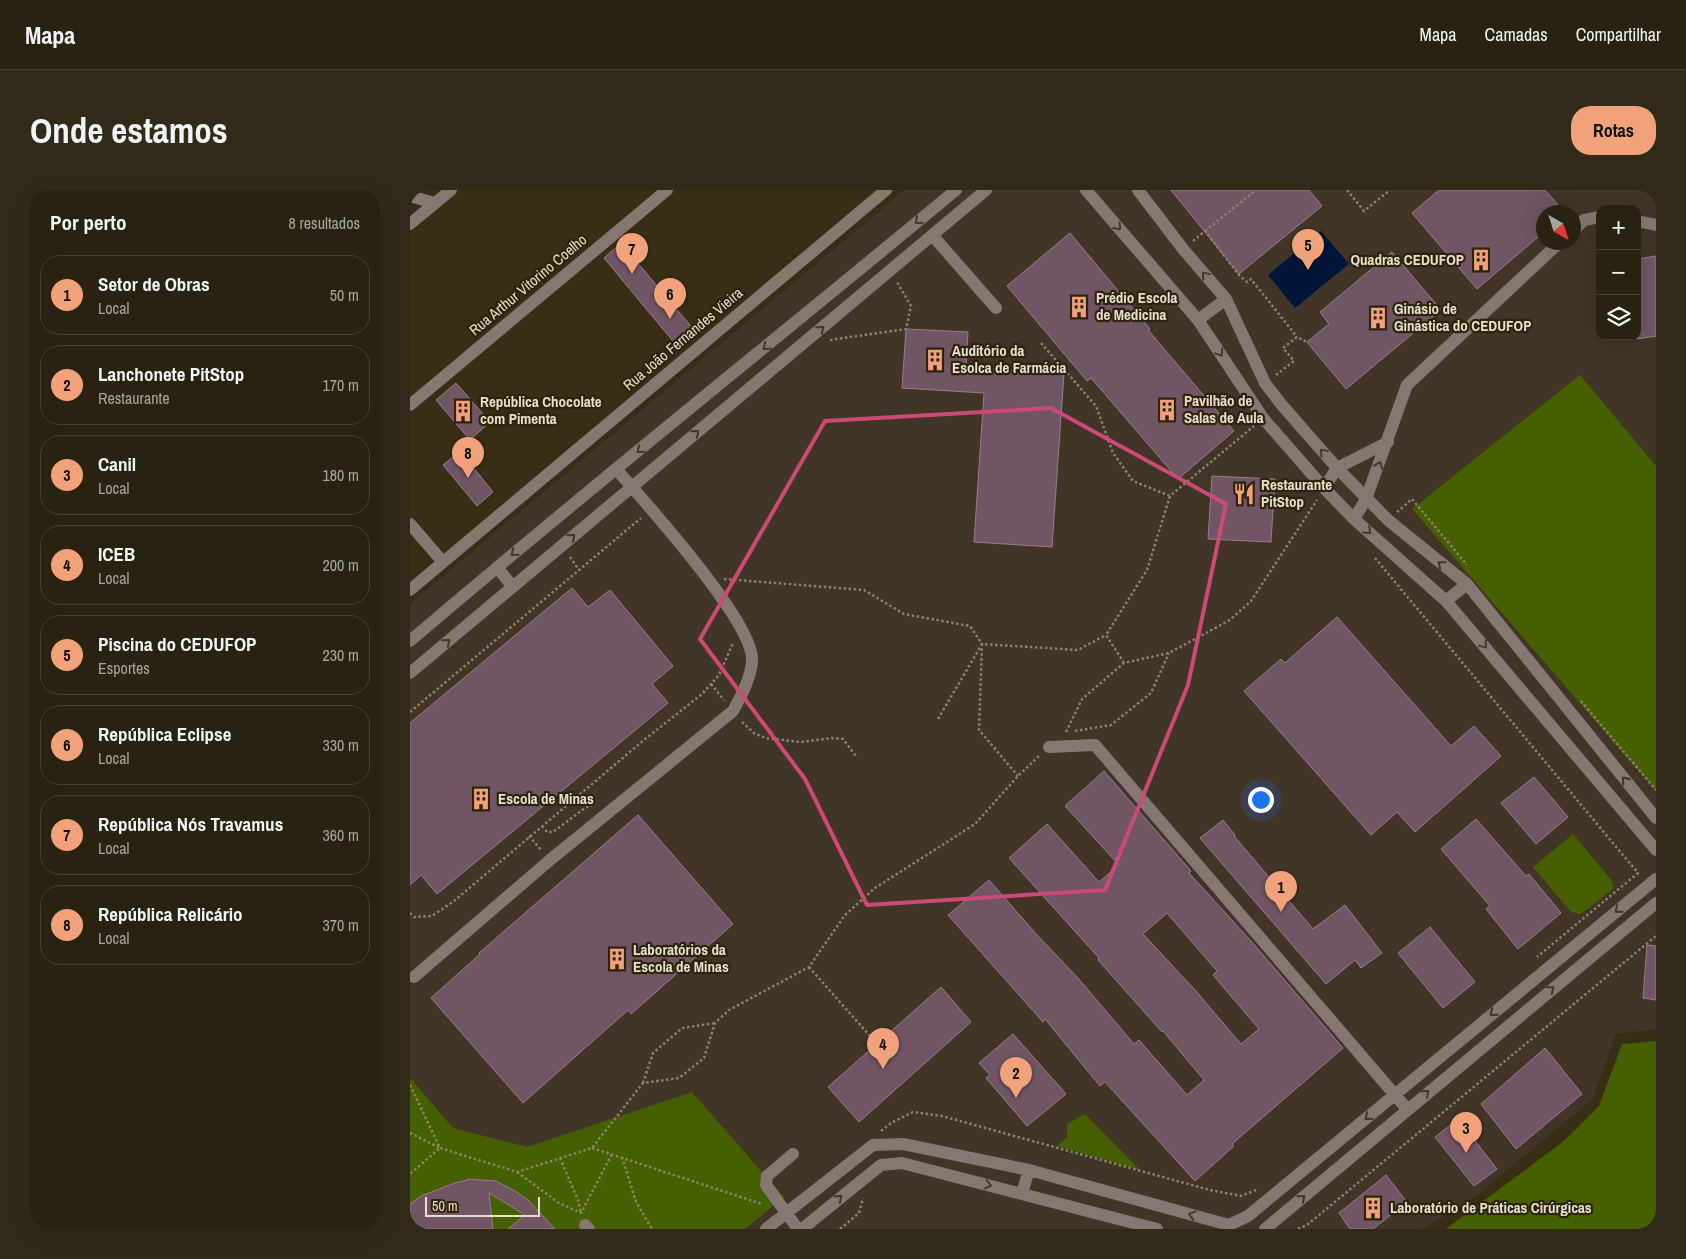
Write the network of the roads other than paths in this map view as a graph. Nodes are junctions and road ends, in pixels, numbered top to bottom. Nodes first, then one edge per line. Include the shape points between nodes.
1 (451, 190) edge
2 (667, 190) edge
3 (886, 190) edge
4 (956, 190) edge
5 (986, 190) edge
6 (1086, 190) edge
7 (1138, 190) edge
8 (410, 196) edge
9 (434, 203) junction
10 (1596, 218) edge
11 (1641, 222) edge
12 (1581, 223) edge
13 (410, 224) edge
14 (1656, 225) edge
15 (932, 235) junction
16 (1551, 250) edge
17 (1226, 299) junction
18 (996, 308) dead end
19 (1198, 320) junction
20 (410, 405) edge
21 (1388, 442) junction
22 (1337, 468) junction
23 (616, 469) junction
24 (631, 486) junction
25 (1324, 488) junction
26 (1366, 499) junction
27 (1354, 519) junction
28 (410, 524) edge
29 (444, 562) junction
30 (497, 567) junction
31 (1467, 584) junction
32 (512, 586) junction
33 (410, 590) edge
34 (1446, 601) junction
35 (410, 642) edge
36 (410, 673) edge
37 (1049, 747) road end
38 (1656, 818) edge
39 (1656, 850) edge
40 (1656, 879) edge
41 (1656, 903) edge
42 (414, 977) dead end
43 (1394, 1095) junction
44 (1407, 1109) junction
45 (793, 1154) dead end
46 (1029, 1170) junction
47 (1022, 1193) junction
48 (787, 1212) junction
49 (766, 1229) edge
50 (800, 1229) edge
51 (1156, 1229) edge
52 (1265, 1229) edge

1 - 9 street
2 - 20 street, Rua Arthur Vitorino Coelho
3 - 29 street, Rua João Fernandes Vieira
4 -> 23 street
5 - 15 street
6 -> 19 street
17 -> 7 street
8 - 9 street
9 - 13 street
10 - 12 street
11 - 14 street
15 - 18 street
24 -> 15 street
16 - 21 street via 1407,385
17 - 19 street
22 -> 17 street via 1265,383
19 -> 25 street via 1263,418
21 - 22 street
26 -> 21 street
22 - 25 street
22 - 26 street
23 - 24 street
23 -> 30 street
32 -> 24 street
24 - 42 street via 708,578 747,638 752,660 745,686 733,711 550,860
25 - 27 street
26 - 27 street
31 -> 26 street
27 -> 34 street
28 - 29 street
29 - 33 street, Rua João Fernandes Vieira
30 - 32 street
30 - 35 street
31 - 34 street
38 -> 31 street
36 -> 32 street
34 -> 39 street
37 - 43 street via 1095,745
40 -> 43 street
44 -> 41 street
43 - 44 street
43 -> 46 street via 1248,1216 1229,1225
52 -> 44 street
45 - 48 street via 767,1176 766,1185
46 - 47 street
46 - 48 street via 903,1144 873,1145
50 -> 47 street via 881,1165 902,1163
47 - 51 street
48 - 49 street
48 - 50 street

